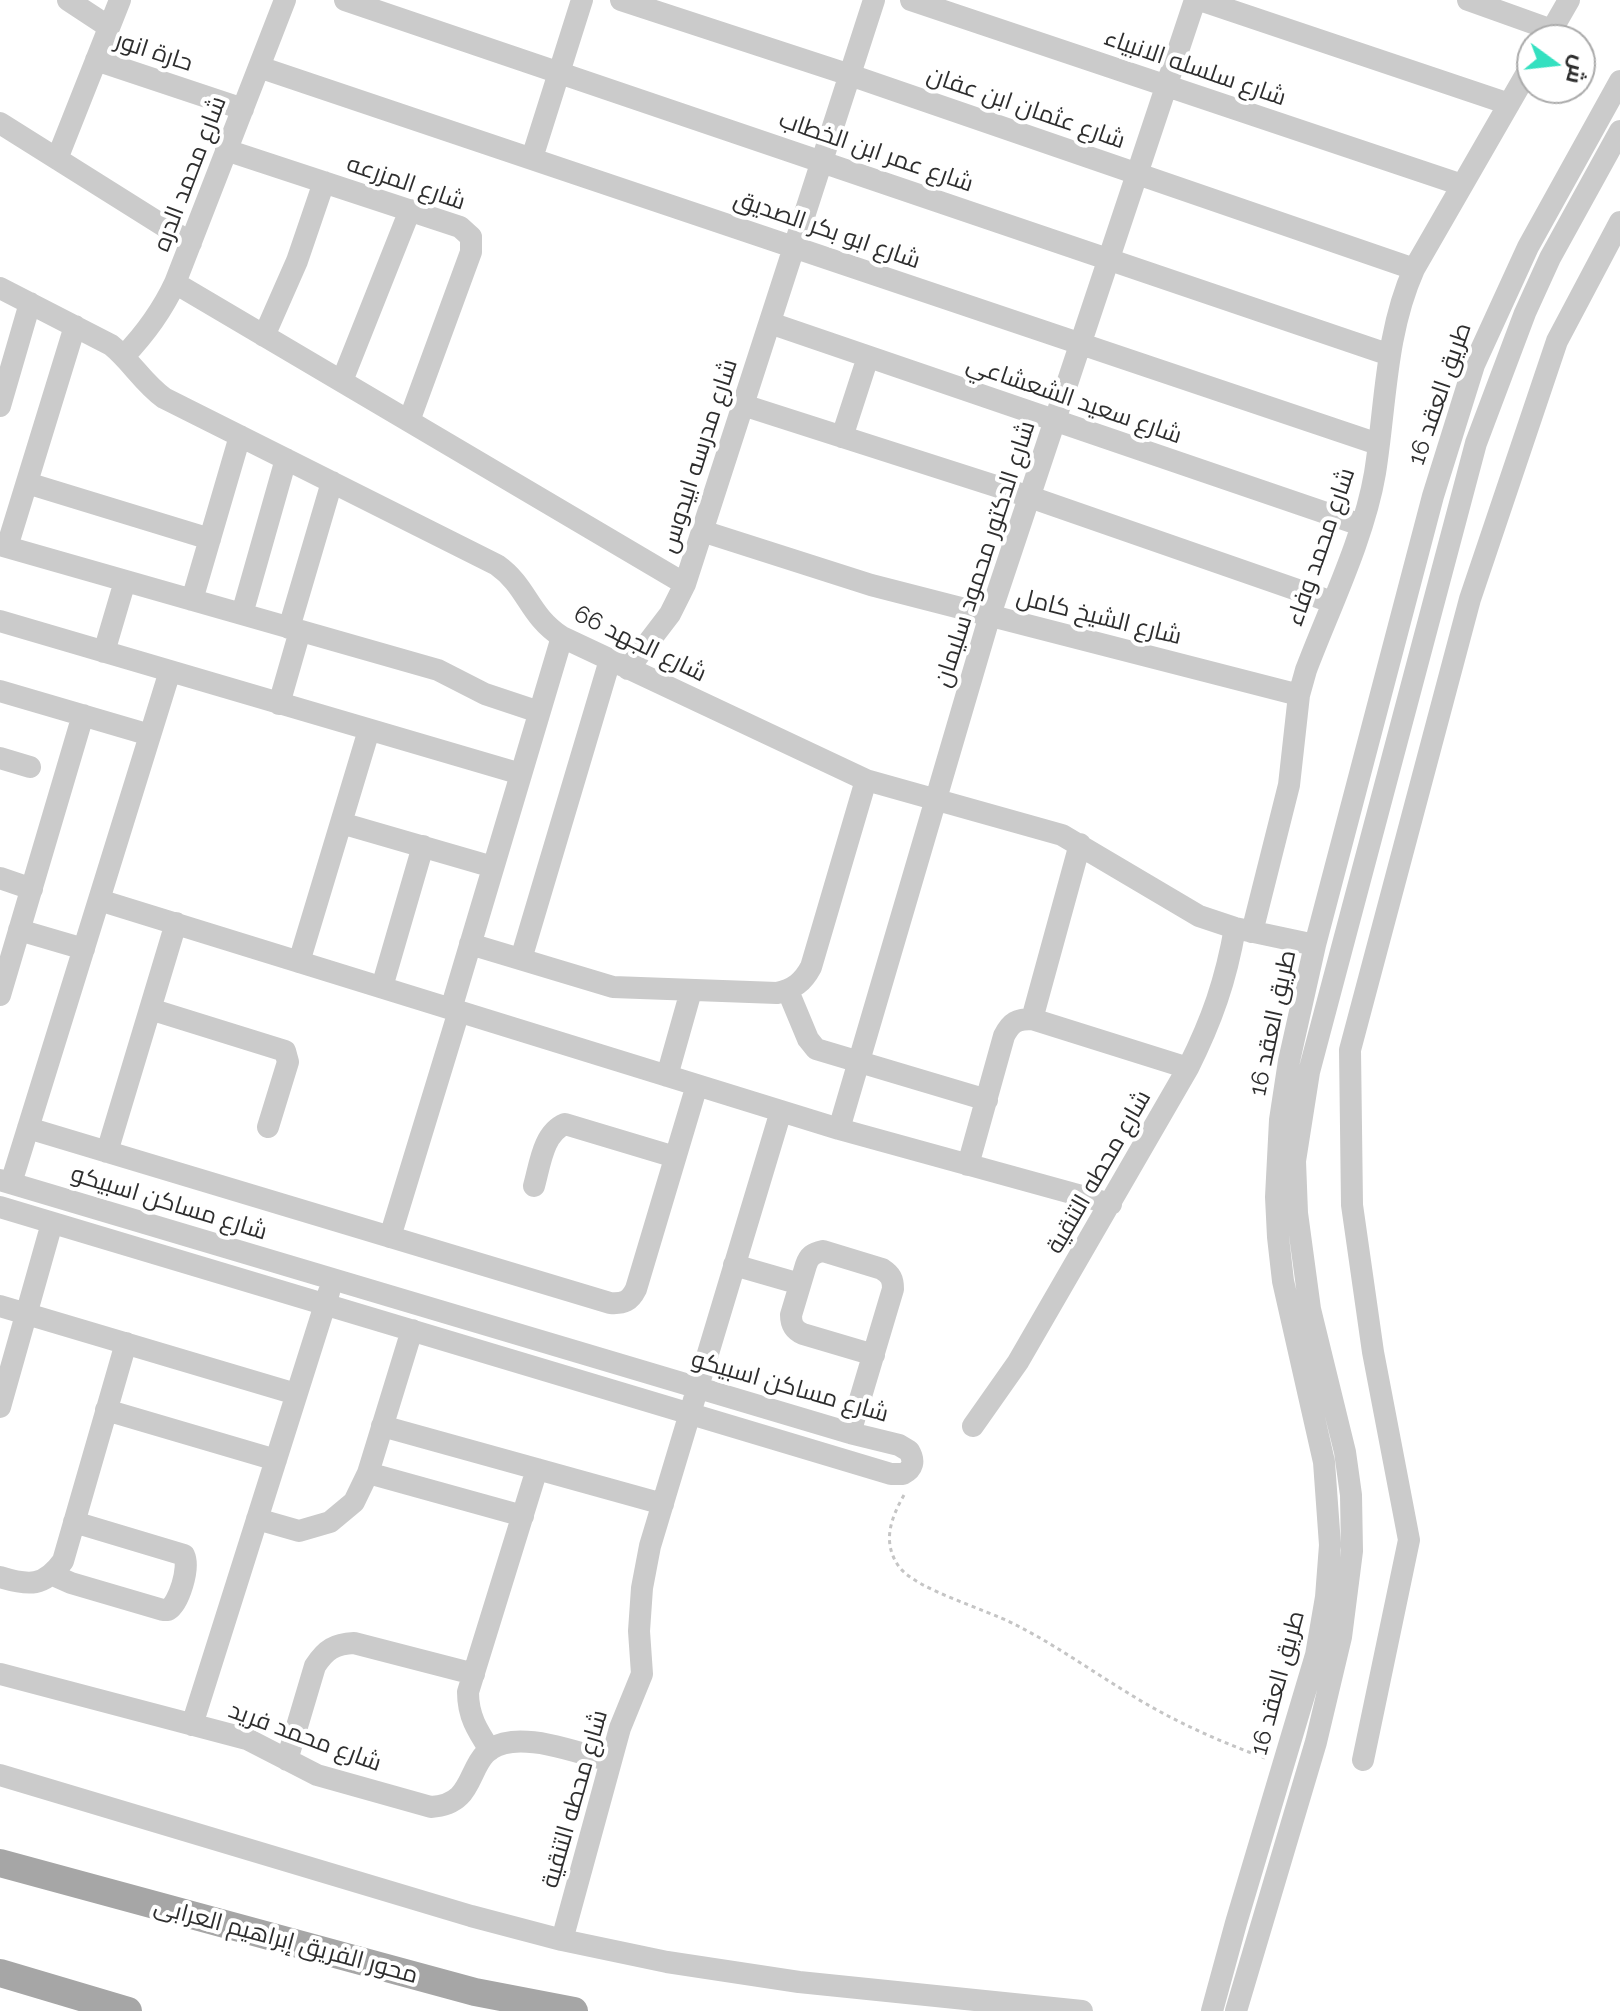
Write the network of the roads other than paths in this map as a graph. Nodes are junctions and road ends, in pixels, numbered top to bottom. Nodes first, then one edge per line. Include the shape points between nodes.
1 (68, 0) edge
2 (120, 0) edge
3 (285, 0) edge
4 (345, 0) edge
5 (582, 0) edge
6 (621, 0) edge
7 (874, 0) edge
8 (911, 0) edge
9 (1198, 0) edge
10 (1468, 0) edge
11 (1569, 0) edge
12 (1524, 24) edge
13 (1555, 24) edge
14 (109, 27) junction
15 (96, 60) junction
16 (259, 67) junction
17 (560, 73) junction
18 (850, 75) junction
19 (1620, 81) edge
20 (1166, 86) junction
21 (1516, 92) edge
22 (1509, 104) junction
23 (243, 109) junction
24 (0, 123) edge
25 (1620, 131) edge
26 (226, 150) junction
27 (532, 158) junction
28 (57, 159) junction
29 (822, 161) junction
30 (1137, 173) junction
31 (324, 182) junction
32 (1462, 185) junction
33 (410, 210) junction
34 (1620, 222) edge
35 (191, 243) junction
36 (795, 246) junction
37 (1109, 257) junction
38 (1414, 269) junction
39 (175, 283) junction
40 (0, 288) edge
41 (30, 303) junction
42 (770, 323) junction
43 (75, 326) junction
44 (264, 336) junction
45 (1081, 343) junction
46 (1390, 355) junction
47 (124, 356) junction
48 (868, 357) junction
49 (342, 381) junction
50 (743, 405) junction
51 (0, 406) edge
52 (409, 421) junction
53 (1055, 421) junction
54 (240, 436) junction
55 (842, 437) junction
56 (1378, 444) junction
57 (286, 459) junction
58 (332, 482) junction
59 (27, 483) junction
60 (1030, 497) junction
61 (1361, 525) junction
62 (702, 531) junction
63 (210, 539) junction
64 (4, 546) edge
65 (125, 581) junction
66 (685, 584) junction
67 (192, 600) junction
68 (1332, 602) junction
69 (242, 614) junction
70 (990, 615) junction
71 (0, 621) edge
72 (295, 629) junction
73 (562, 637) junction
74 (104, 652) junction
75 (619, 664) junction
76 (170, 671) junction
77 (0, 691) edge
78 (1299, 695) junction
79 (279, 704) junction
80 (539, 712) junction
81 (83, 715) junction
82 (369, 730) junction
83 (150, 735) junction
84 (0, 758) edge
85 (30, 767) dead end
86 (521, 774) junction
87 (866, 780) junction
88 (937, 799) junction
89 (341, 823) junction
90 (1080, 844) junction
91 (423, 846) junction
92 (493, 867) junction
93 (0, 878) edge
94 (32, 889) junction
95 (99, 900) junction
96 (176, 923) junction
97 (1244, 930) junction
98 (11, 941) edge
99 (470, 944) junction
100 (1315, 945) junction
101 (84, 949) junction
102 (521, 959) junction
103 (299, 962) junction
104 (382, 987) junction
105 (691, 991) junction
106 (788, 991) junction
107 (0, 995) edge
108 (150, 1009) junction
109 (455, 1010) junction
110 (1032, 1019) junction
111 (859, 1062) junction
112 (1188, 1068) junction
113 (667, 1076) junction
114 (697, 1085) junction
115 (987, 1100) junction
116 (781, 1111) junction
117 (268, 1127) dead end
118 (28, 1128) junction
119 (839, 1129) junction
120 (107, 1152) junction
121 (675, 1157) junction
122 (968, 1165) junction
123 (6, 1182) edge
124 (534, 1186) dead end
125 (1111, 1204) junction
126 (0, 1207) edge
127 (52, 1223) junction
128 (390, 1237) junction
129 (734, 1265) junction
130 (333, 1279) junction
131 (800, 1284) junction
132 (325, 1304) junction
133 (0, 1306) edge
134 (26, 1314) junction
135 (412, 1330) junction
136 (126, 1343) junction
137 (874, 1355) junction
138 (698, 1388) junction
139 (296, 1394) junction
140 (0, 1407) edge
141 (106, 1410) junction
142 (690, 1413) junction
143 (382, 1426) junction
144 (973, 1426) dead end
145 (850, 1433) junction
146 (276, 1460) junction
147 (537, 1469) junction
148 (368, 1473) junction
149 (663, 1504) junction
150 (523, 1516) junction
151 (257, 1519) junction
152 (74, 1522) junction
153 (53, 1575) junction
154 (0, 1577) edge
155 (0, 1674) edge
156 (474, 1674) junction
157 (192, 1725) junction
158 (490, 1750) junction
159 (287, 1760) junction
160 (1363, 1760) dead end
161 (611, 1761) junction
162 (0, 1775) edge
163 (0, 1863) edge
164 (562, 1940) junction
165 (0, 1973) edge
166 (128, 2011) edge
167 (574, 2011) edge
168 (1082, 2011) edge
169 (1212, 2011) edge
170 (1236, 2011) edge

1 - 14 street
2 - 14 street
3 - 16 street, شارع محمد الدره
4 - 17 street, شارع عمر ابن الخطاب
5 - 17 street
6 - 18 street, شارع عثمان ابن عفان
7 - 18 street
8 - 20 street, شارع سلسله الانبياء
9 - 20 street, شارع الدكتور محمود سليمان
9 - 22 street
10 - 12 street
11 - 13 street
14 - 15 street
15 - 23 street, حارة انور
15 - 28 street
16 - 23 street, شارع محمد الدره
16 - 27 street, شارع ابو بكر الصديق
17 - 27 street
17 - 29 street, شارع عمر ابن الخطاب
18 - 29 street
18 - 30 street, شارع عثمان ابن عفان
19 - 100 street, طريق العقد 16 via 1528,247 1474,365 1433,496
20 - 30 street, شارع الدكتور محمود سليمان
20 - 32 street, شارع سلسله الانبياء
21 - 22 street, شارع محمد وفاء
22 - 32 street, شارع محمد وفاء
23 - 26 street, شارع محمد الدره
24 - 28 street
25 - 170 street, طريق العقد 16 via 1525,313 1476,443 1309,1072 1295,1161 1296,1202 1310,1309 1345,1452 1352,1551 1341,1637 1316,1742
26 - 31 street, شارع المزرعه
26 - 35 street, شارع محمد الدره
27 - 36 street, شارع ابو بكر الصديق
28 - 35 street
29 - 36 street
29 - 37 street, شارع عمر ابن الخطاب
30 - 37 street, شارع الدكتور محمود سليمان
30 - 38 street, شارع عثمان ابن عفان
31 - 33 street, شارع المزرعه
31 - 44 street
32 - 38 street, شارع محمد وفاء
33 - 49 street
33 - 52 street, شارع المزرعه via 467,231 473,244
34 - 160 street via 1557,341 1470,599 1350,1050 1352,1205 1409,1540
35 - 39 street, شارع محمد الدره
36 - 42 street, شارع مدرسه ابيدوس
36 - 45 street, شارع ابو بكر الصديق
37 - 45 street, شارع الدكتور محمود سليمان
37 - 46 street, شارع عمر ابن الخطاب
38 - 46 street, شارع محمد وفاء via 1402,296
39 - 44 street
39 - 47 street, شارع محمد الدره via 162,310
40 - 41 street, شارع الجهد 66
41 - 43 street, شارع الجهد 66
41 - 51 street
42 - 48 street, شارع سعيد الشعشاعي
42 - 50 street, شارع مدرسه ابيدوس
43 - 47 street, شارع الجهد 66
43 - 59 street
44 - 49 street
45 - 53 street, شارع الدكتور محمود سليمان
45 - 56 street, شارع ابو بكر الصديق
46 - 56 street, شارع محمد وفاء
47 - 54 street, شارع الجهد 66 via 164,398
48 - 53 street, شارع سعيد الشعشاعي
48 - 55 street
49 - 52 street
50 - 55 street
50 - 62 street, شارع مدرسه ابيدوس
52 - 66 street
53 - 60 street, شارع الدكتور محمود سليمان
53 - 61 street, شارع سعيد الشعشاعي
54 - 57 street, شارع الجهد 66
54 - 63 street
55 - 60 street
56 - 61 street, شارع محمد وفاء
57 - 58 street, شارع الجهد 66
57 - 69 street
58 - 72 street
58 - 73 street, شارع الجهد 66 via 497,565 518,584 533,613
59 - 63 street
59 - 64 street
60 - 68 street
60 - 70 street, شارع الدكتور محمود سليمان
61 - 68 street, شارع محمد وفاء
62 - 66 street, شارع مدرسه ابيدوس
62 - 70 street, شارع الشيخ كامل via 871,585
63 - 67 street
64 - 65 street
65 - 67 street
65 - 74 street
66 - 75 street, شارع مدرسه ابيدوس via 657,633
67 - 69 street
68 - 78 street, شارع محمد وفاء
69 - 72 street
70 - 78 street, شارع الشيخ كامل
70 - 88 street, شارع الدكتور محمود سليمان
71 - 74 street
72 - 79 street
72 - 80 street via 438,670 485,694
73 - 75 street, شارع الجهد 66
73 - 80 street
74 - 76 street
75 - 87 street, شارع الجهد 66
75 - 102 street
76 - 79 street
76 - 83 street
77 - 81 street
78 - 97 street, شارع محمد وفاء via 1289,785
79 - 82 street
80 - 86 street
81 - 83 street
81 - 94 street
82 - 86 street
82 - 89 street
83 - 95 street
84 - 85 street
86 - 92 street
87 - 88 street, شارع الجهد 66
87 - 106 street via 811,967
88 - 90 street, شارع الجهد 66 via 1043,828
88 - 111 street, شارع الدكتور محمود سليمان
89 - 91 street
89 - 103 street
90 - 97 street, شارع الجهد 66 via 1190,912
90 - 110 street
91 - 92 street
91 - 104 street
92 - 99 street
93 - 94 street
94 - 98 street
95 - 96 street
95 - 101 street
96 - 103 street
96 - 108 street
97 - 100 street, شارع الجهد 66
97 - 112 street, شارع محطه التنقية via 1211,1024
98 - 101 street
98 - 107 street
99 - 102 street
99 - 109 street
100 - 169 street, طريق العقد 16 via 1289,1061 1276,1197 1283,1281 1324,1462 1330,1545 1326,1597 1319,1640
101 - 118 street
102 - 105 street via 613,987
103 - 104 street
104 - 109 street
105 - 106 street
105 - 113 street
106 - 111 street via 811,1045
108 - 117 street via 285,1051 288,1062
108 - 120 street
109 - 113 street
109 - 128 street
110 - 112 street
110 - 115 street via 1010,1025
111 - 115 street
111 - 119 street, شارع الدكتور محمود سليمان
112 - 125 street, شارع محطه التنقية
113 - 114 street
114 - 116 street
114 - 121 street
115 - 122 street
116 - 119 street
116 - 129 street
118 - 120 street
118 - 123 street
119 - 122 street
120 - 128 street
121 - 124 street via 565,1124 549,1137
121 - 128 street via 636,1289 621,1304
122 - 125 street
123 - 130 street, شارع مساكن اسبيكو
125 - 144 street, شارع محطه التنقية via 1018,1362
126 - 127 street
127 - 132 street
127 - 134 street
129 - 131 street
129 - 138 street
130 - 132 street
130 - 138 street, شارع مساكن اسبيكو
131 - 137 street via 791,1315 796,1331
131 - 137 street via 809,1257 823,1251 889,1274 893,1289
132 - 135 street
132 - 139 street
133 - 134 street
134 - 136 street
134 - 140 street
135 - 142 street
135 - 143 street
136 - 139 street
136 - 141 street
137 - 145 street
138 - 142 street
138 - 145 street, شارع مساكن اسبيكو
139 - 146 street
141 - 146 street
141 - 152 street
142 - 145 street, شارع مساكن اسبيكو via 897,1475 912,1467 905,1447
142 - 149 street
143 - 147 street
143 - 148 street
146 - 151 street
147 - 149 street
147 - 150 street
148 - 150 street
148 - 151 street via 354,1502 330,1522 299,1531
149 - 161 street, شارع محطه التنقية via 642,1588 642,1674
150 - 156 street
151 - 157 street
152 - 153 street via 63,1561
152 - 153 street via 184,1555 175,1604 163,1610
153 - 154 street via 37,1583
155 - 157 street, شارع محمد فريد
156 - 158 street via 468,1708
156 - 159 street via 354,1643 338,1644 315,1666
157 - 159 street, شارع محمد فريد via 247,1739
158 - 159 street, شارع محمد فريد via 474,1765 467,1790 457,1800 431,1807 317,1775
158 - 161 street via 509,1742 529,1742
161 - 164 street, شارع محطه التنقية
162 - 164 street
163 - 167 main road, محور الفريق إبراهيم العرابى via 475,1992
164 - 168 street via 799,1982
165 - 166 main road

